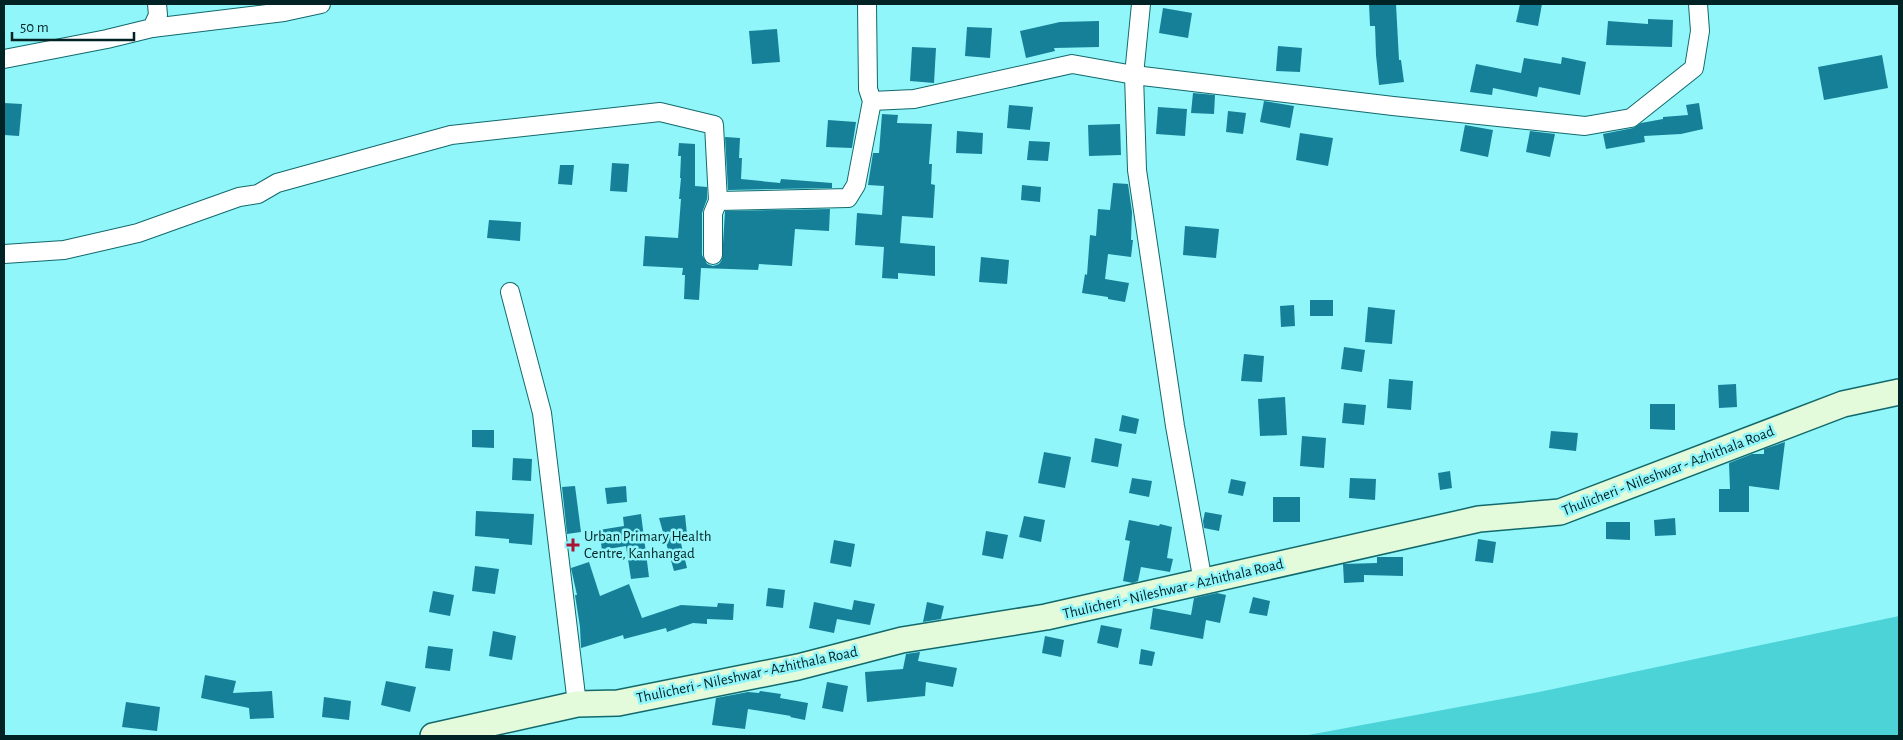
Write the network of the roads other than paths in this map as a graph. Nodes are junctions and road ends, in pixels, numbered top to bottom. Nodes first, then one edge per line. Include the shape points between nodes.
1 (157, 4) edge
2 (321, 4) edge
3 (867, 4) edge
4 (1141, 4) edge
5 (1698, 4) edge
6 (152, 28) junction
7 (4, 59) edge
8 (1134, 76) junction
9 (872, 101) junction
10 (718, 201) junction
11 (4, 254) edge
12 (714, 255) dead end
13 (510, 292) dead end
14 (1899, 392) edge
15 (1203, 582) junction
16 (577, 704) junction
17 (433, 736) edge

1 - 6 street via 158,15
2 - 6 street via 284,12
3 - 9 street via 868,89
4 - 8 street
5 - 8 street via 1700,31 1694,68 1631,118 1585,126
6 - 7 street
8 - 9 street via 1072,64 914,99
8 - 15 street via 1138,170 1175,426
9 - 10 street via 856,185 848,198
10 - 11 street via 714,125 660,112 450,135 277,183 258,194 239,197 138,233 64,250
10 - 12 street via 713,213
13 - 16 street via 542,413
14 - 15 main road, Thulicheri - Nileshwar - Azhithala Road via 1844,404 1560,512 1479,519
15 - 16 main road, Thulicheri - Nileshwar - Azhithala Road via 1046,617 902,640 798,667 618,703
16 - 17 main road, Thulicheri - Nileshwar - Azhithala Road

